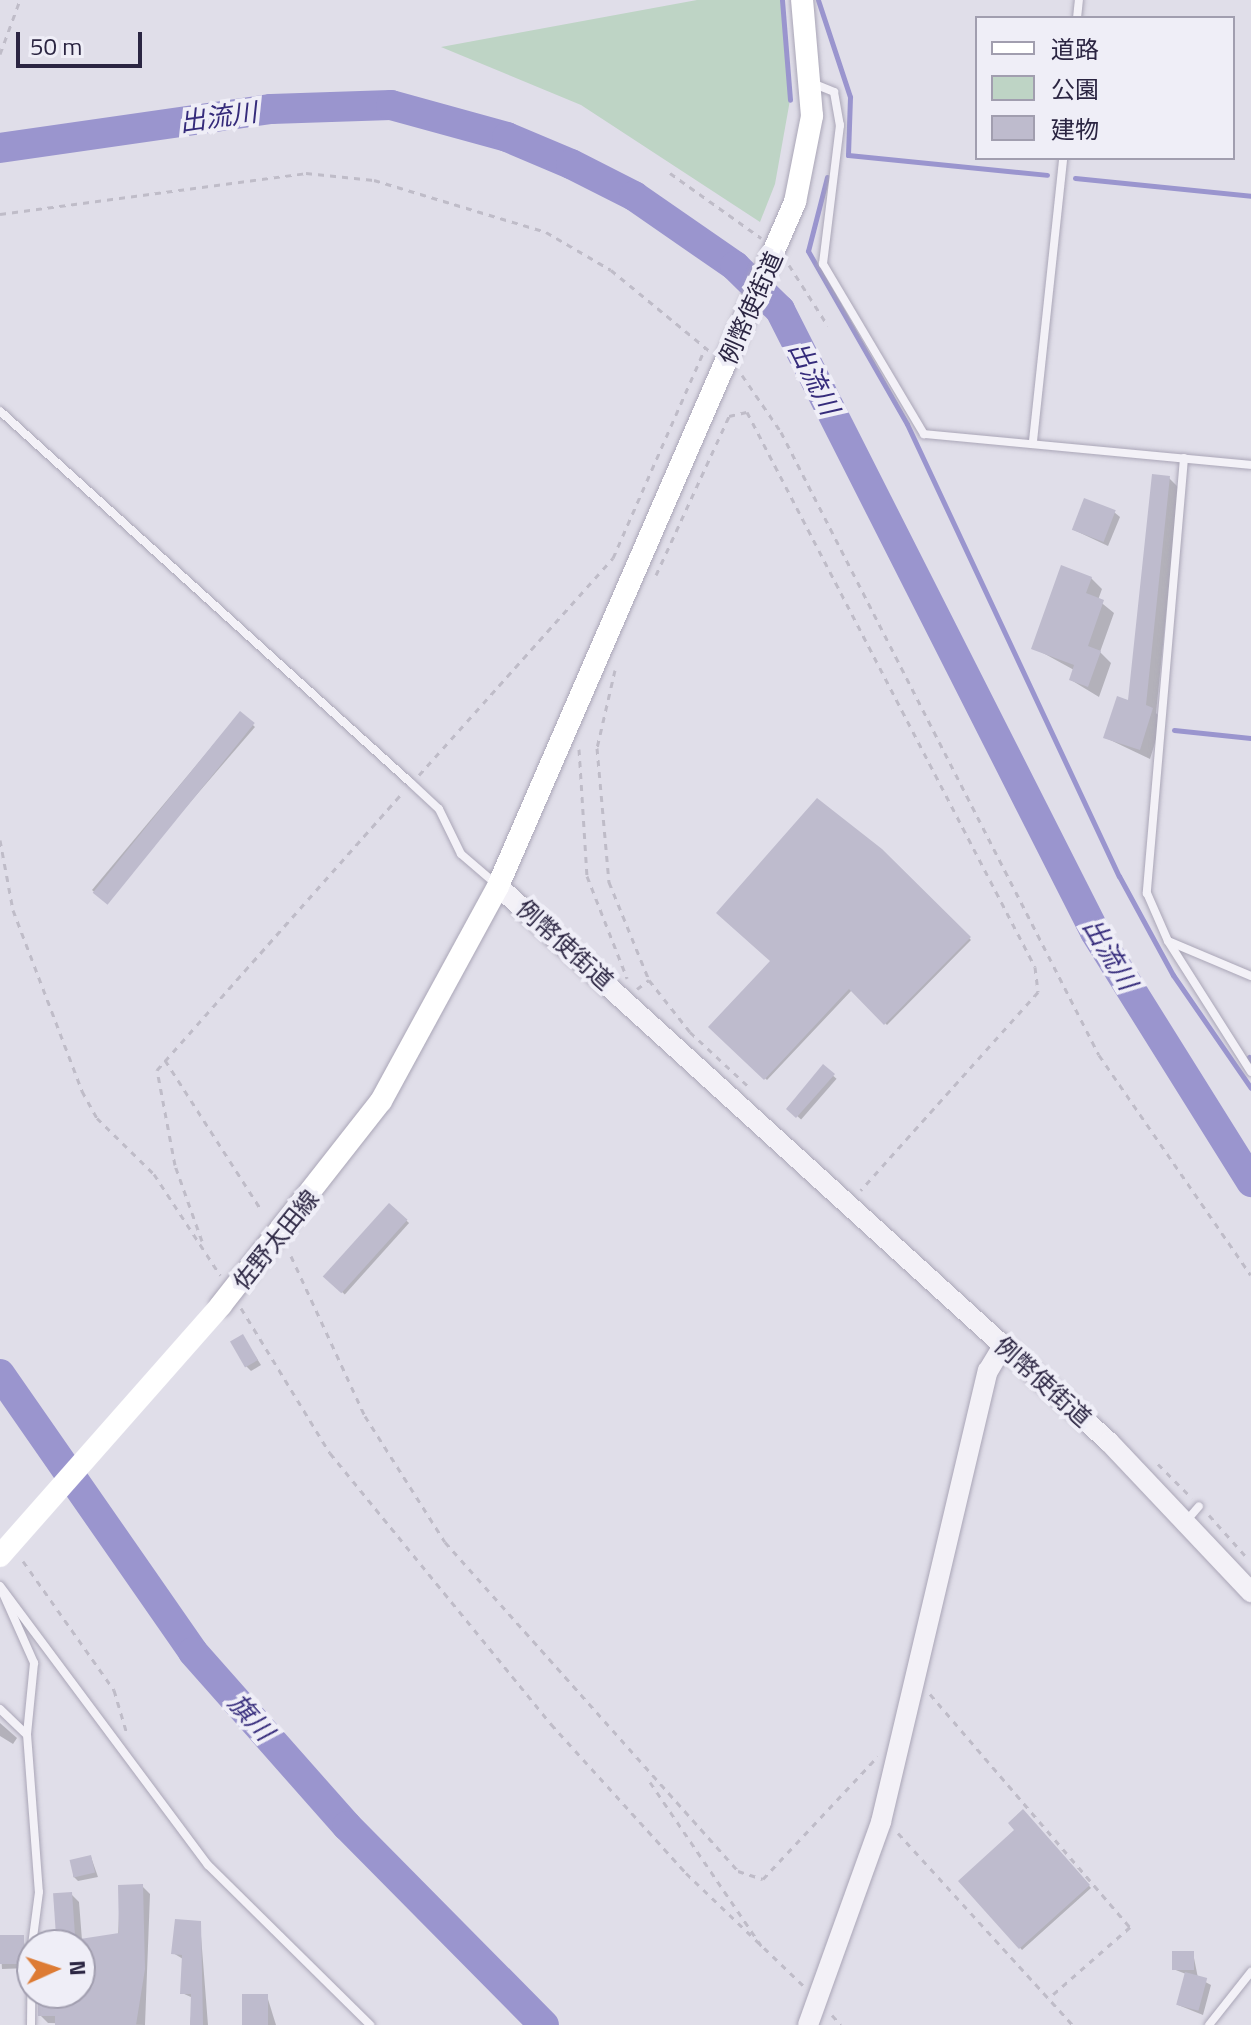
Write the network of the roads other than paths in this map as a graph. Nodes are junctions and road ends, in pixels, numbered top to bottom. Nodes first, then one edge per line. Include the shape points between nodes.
1 (802, 0) edge
2 (812, 83) junction
3 (1063, 160) edge
4 (0, 411) edge
5 (1033, 441) junction
6 (1184, 458) junction
7 (1251, 465) edge
8 (498, 886) junction
9 (1168, 941) junction
10 (1251, 976) edge
11 (1251, 1072) edge
12 (1003, 1346) junction
13 (9, 1554) edge
14 (1, 1587) edge
15 (1251, 1592) edge
16 (0, 1709) edge
17 (27, 1736) junction
18 (34, 1929) edge
19 (1251, 1972) edge
20 (812, 2015) edge
21 (370, 2025) edge
22 (1209, 2025) edge

1 - 2 main road, 例幣使街道
2 - 5 lane via 834,92 840,125 823,264 924,434
2 - 8 main road, 例幣使街道 via 803,176 773,260
3 - 5 lane
4 - 8 lane via 439,809 461,854
5 - 6 lane
6 - 7 lane
6 - 9 lane via 1147,893
8 - 12 street, 例幣使街道
8 - 13 main road, 佐野太田線, bridge via 381,1101 227,1299
9 - 10 lane
9 - 11 lane
12 - 15 street, 例幣使街道 via 1193,1513
12 - 20 street via 988,1371 881,1822
14 - 17 lane via 5,1610 34,1663
14 - 21 lane via 208,1865
16 - 17 lane
17 - 18 lane via 39,1892
19 - 22 lane

